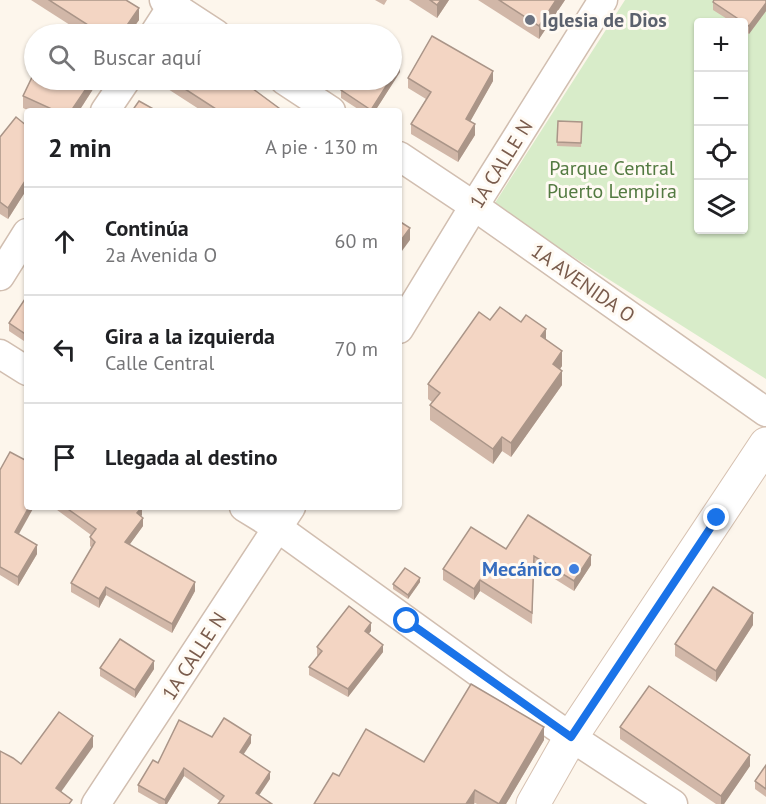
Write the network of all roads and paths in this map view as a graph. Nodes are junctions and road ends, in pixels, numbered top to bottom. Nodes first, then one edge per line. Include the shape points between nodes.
1 (603, 0) edge
2 (171, 2) edge
3 (159, 24) edge
4 (202, 24) edge
5 (119, 90) edge
6 (299, 90) edge
7 (107, 108) edge
8 (326, 108) edge
9 (402, 158) edge
10 (474, 206) junction
11 (24, 238) edge
12 (0, 276) edge
13 (402, 324) edge
14 (0, 354) edge
15 (24, 369) edge
16 (766, 412) edge
17 (766, 444) edge
18 (255, 510) edge
19 (284, 518) edge
20 (571, 737) junction
21 (96, 804) edge
22 (533, 804) edge
23 (673, 804) edge

1 - 10 street, 1A CALLE N
2 - 3 street
2 - 4 street
5 - 7 street
6 - 8 street
9 - 10 street, 1A AVENIDA O
10 - 13 street, 1A CALLE N
10 - 16 street, 1A AVENIDA O
11 - 12 street
14 - 15 street
17 - 20 street
18 - 19 street
19 - 20 street via 490,681
19 - 21 street, 1A CALLE N
20 - 22 street
20 - 23 street

